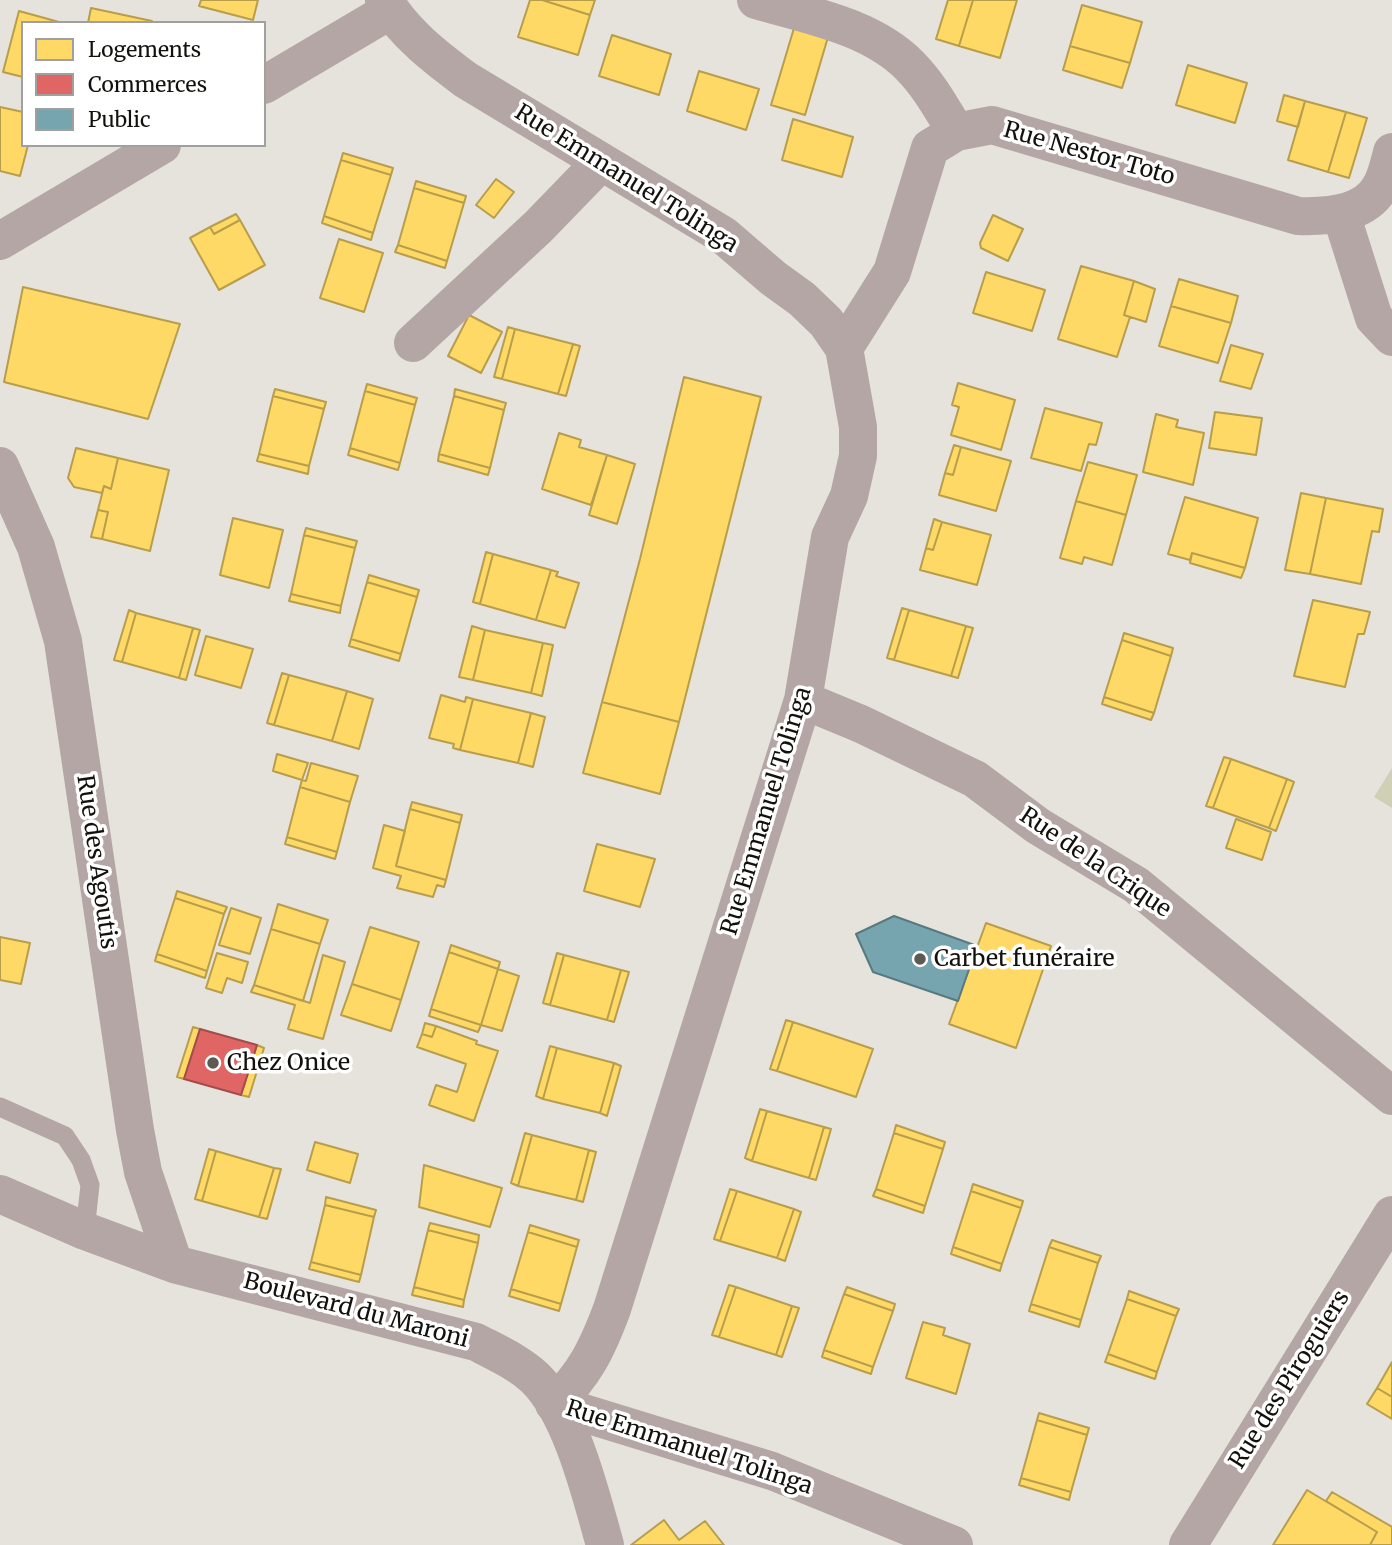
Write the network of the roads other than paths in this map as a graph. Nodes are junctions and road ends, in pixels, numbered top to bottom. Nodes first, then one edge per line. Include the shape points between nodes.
1 (756, 0) edge
2 (388, 5) edge
3 (266, 84) edge
4 (956, 132) junction
5 (159, 147) edge
6 (1392, 152) edge
7 (601, 162) junction
8 (1341, 214) junction
9 (0, 241) edge
10 (1392, 337) edge
11 (413, 344) dead end
12 (844, 348) junction
13 (0, 466) edge
14 (803, 700) junction
15 (1392, 1096) edge
16 (0, 1107) edge
17 (0, 1195) edge
18 (1392, 1215) edge
19 (85, 1231) junction
20 (174, 1264) junction
21 (554, 1405) junction
22 (605, 1545) edge
23 (954, 1545) edge
24 (1188, 1545) edge

1 - 4 street via 880,43 908,64 932,92
2 - 3 street
2 - 7 street, Rue Emmanuel Tolinga via 436,58
4 - 8 street, Rue Nestor Toto via 992,125 1298,216
4 - 12 street, Rue Nestor Toto via 930,148 892,272
5 - 9 street
6 - 8 street, Rue Nestor Toto via 1379,191
7 - 11 street
7 - 12 street, Rue Emmanuel Tolinga via 723,235 802,299
8 - 10 street via 1374,318
12 - 14 street, Rue Emmanuel Tolinga via 858,427 858,456 849,496 830,537
13 - 20 street, Rue des Agoutis via 36,547 63,640 135,1129 143,1172
14 - 15 street, Rue de la Crique via 975,779 1038,826 1136,885
14 - 21 street, Rue Emmanuel Tolinga via 612,1309 585,1368
16 - 19 lane via 65,1136 90,1185
17 - 19 street, Boulevard du Maroni
18 - 24 street, Rue des Piroguiers
19 - 20 street, Boulevard du Maroni
20 - 21 street, Boulevard du Maroni via 475,1342 535,1379
21 - 22 street, Boulevard du Maroni via 586,1478
21 - 23 street, Rue Emmanuel Tolinga via 772,1471

